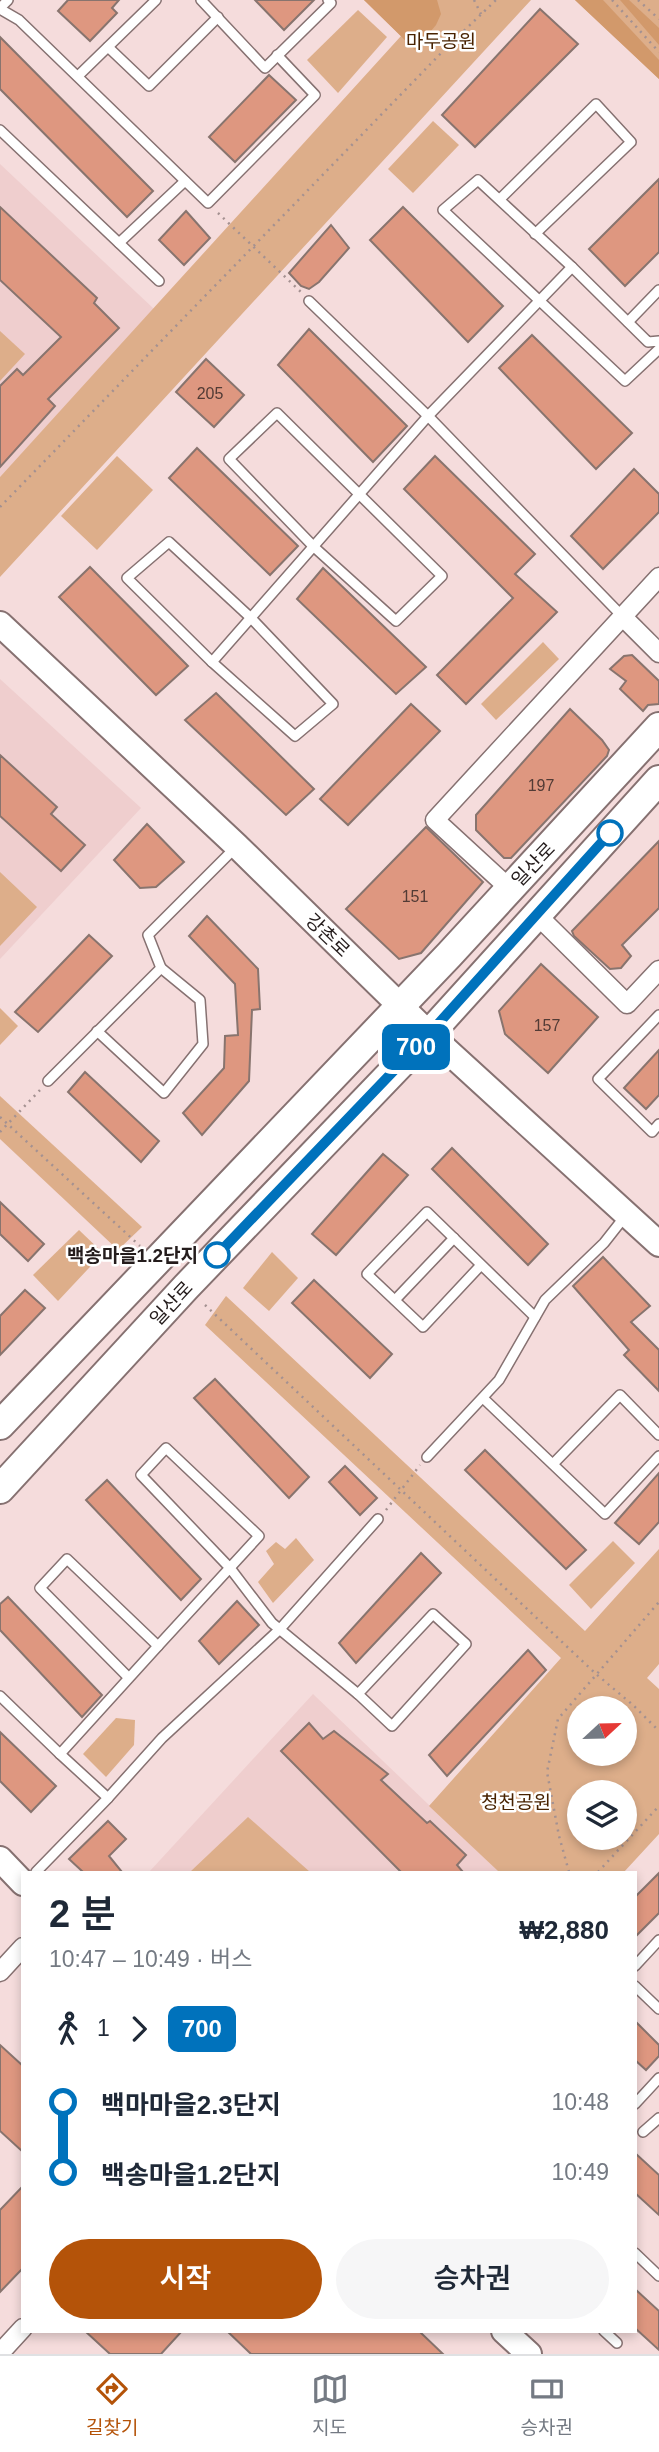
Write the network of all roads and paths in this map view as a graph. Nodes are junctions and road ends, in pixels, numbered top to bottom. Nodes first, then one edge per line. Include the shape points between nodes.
1 (8, 0) edge
2 (156, 0) edge
3 (201, 0) edge
4 (328, 0) edge
5 (474, 0) edge
6 (496, 0) edge
7 (612, 0) edge
8 (638, 0) edge
9 (0, 8) edge
10 (481, 14) junction
11 (218, 17) junction
12 (659, 19) edge
13 (108, 47) junction
14 (659, 52) edge
15 (277, 55) junction
16 (78, 76) junction
17 (0, 130) edge
18 (185, 181) junction
19 (500, 199) junction
20 (208, 203) junction
21 (536, 234) junction
22 (119, 243) junction
23 (253, 246) junction
24 (572, 267) junction
25 (159, 281) dead end
26 (659, 290) edge
27 (538, 300) junction
28 (309, 301) joint
29 (628, 322) junction
30 (659, 341) edge
31 (659, 349) edge
32 (428, 416) junction
33 (361, 494) junction
34 (0, 507) edge
35 (314, 547) junction
36 (659, 577) edge
37 (623, 617) junction
38 (251, 618) junction
39 (0, 624) edge
40 (659, 653) edge
41 (212, 662) junction
42 (659, 727) edge
43 (659, 780) edge
44 (237, 846) junction
45 (509, 889) junction
46 (536, 914) junction
47 (161, 968) junction
48 (659, 970) edge
49 (401, 1006) junction
50 (659, 1015) edge
51 (97, 1031) junction
52 (429, 1034) junction
53 (48, 1081) joint
54 (0, 1117) edge
55 (7, 1124) junction
56 (659, 1124) edge
57 (0, 1132) edge
58 (627, 1214) junction
59 (454, 1238) junction
60 (659, 1244) edge
61 (140, 1246) dead end
62 (481, 1265) junction
63 (395, 1300) junction
64 (205, 1305) dead end
65 (535, 1318) junction
66 (482, 1398) junction
67 (0, 1425) edge
68 (659, 1434) edge
69 (659, 1455) edge
70 (427, 1457) joint
71 (553, 1464) junction
72 (0, 1489) edge
73 (402, 1489) junction
74 (378, 1519) joint
75 (230, 1568) junction
76 (659, 1602) edge
77 (280, 1629) junction
78 (158, 1646) junction
79 (596, 1674) junction
80 (129, 1678) junction
81 (358, 1694) junction
82 (0, 1696) edge
83 (659, 1731) edge
84 (60, 1754) junction
85 (108, 1798) junction
86 (659, 1806) edge
87 (0, 1859) edge
88 (37, 1871) edge
89 (569, 1871) edge
90 (599, 1871) edge
91 (21, 1881) edge
92 (659, 1940) edge
93 (21, 1949) edge
94 (637, 1964) edge
95 (0, 1972) edge
96 (637, 1988) edge
97 (659, 2009) edge
98 (657, 2085) edge
99 (637, 2102) edge
100 (659, 2118) edge
101 (643, 2132) dead end
102 (637, 2255) edge
103 (659, 2276) edge
104 (21, 2330) edge
105 (506, 2333) edge
106 (606, 2333) edge
107 (617, 2343) dead end
108 (0, 2353) edge
109 (529, 2354) edge

1 - 9 lane
2 - 13 lane
3 - 11 lane
4 - 15 lane via 331,3
5 - 10 path
6 - 10 path
7 - 14 path
8 - 12 path
9 - 16 lane
10 - 23 path
11 - 13 lane via 149,86
11 - 15 lane via 264,68
13 - 16 lane
15 - 20 lane via 316,95
16 - 18 lane
17 - 22 lane
18 - 20 lane
18 - 22 lane
19 - 21 lane
19 - 21 lane via 596,104 632,142
19 - 27 lane via 478,180 443,210
20 - 23 path
21 - 24 lane
22 - 25 lane
23 - 28 path
23 - 34 path
24 - 27 lane
24 - 29 lane
26 - 29 lane
27 - 31 lane via 625,381
27 - 32 lane
28 - 32 lane
29 - 30 lane via 648,342
32 - 33 lane
32 - 37 lane
33 - 35 lane
33 - 35 lane via 442,576 396,621
33 - 35 lane via 277,413 229,458
35 - 38 lane
36 - 37 street
37 - 40 street
37 - 45 street via 435,820
38 - 41 lane
38 - 41 lane via 333,704 295,736
38 - 41 lane via 169,542 127,578
39 - 44 main road, 강촌로
42 - 45 main road, 일산로
43 - 46 main road, 일산로
44 - 47 lane via 148,935
44 - 49 main road, 강촌로
45 - 49 main road, 일산로
46 - 48 street via 627,1003
46 - 52 main road, 일산로
47 - 51 lane
47 - 51 lane via 200,1000 203,1044 164,1093
49 - 52 main road, 강촌로
49 - 67 main road, 일산로
50 - 56 lane via 598,1079 652,1132
51 - 53 lane
52 - 58 main road, 강촌로
52 - 72 main road, 일산로
53 - 55 path
54 - 55 path
55 - 57 path
55 - 61 path
58 - 60 main road, 강촌로
58 - 65 lane via 545,1300
59 - 62 lane
59 - 63 lane
59 - 63 lane via 427,1212 367,1273
62 - 63 lane via 423,1327
62 - 65 lane
64 - 73 path
65 - 66 lane via 499,1380
66 - 70 lane
66 - 71 lane
68 - 71 lane via 620,1395
69 - 71 lane via 605,1514
70 - 73 path
73 - 74 path
73 - 79 path
74 - 77 lane
75 - 75 lane via 141,1475 166,1448 259,1536
75 - 77 lane
75 - 78 lane
76 - 79 path
77 - 81 lane
77 - 85 lane via 162,1738
78 - 80 lane
78 - 80 lane via 67,1559 40,1587
79 - 83 path
79 - 89 path via 558,1719 547,1772
80 - 84 lane
81 - 81 lane via 433,1614 466,1644 392,1726
82 - 84 lane
84 - 85 lane
85 - 88 lane
86 - 90 path
87 - 91 main road
92 - 94 lane
93 - 95 street
96 - 97 lane
98 - 99 lane
100 - 101 lane
102 - 103 lane
104 - 108 street
105 - 109 main road
106 - 107 lane

